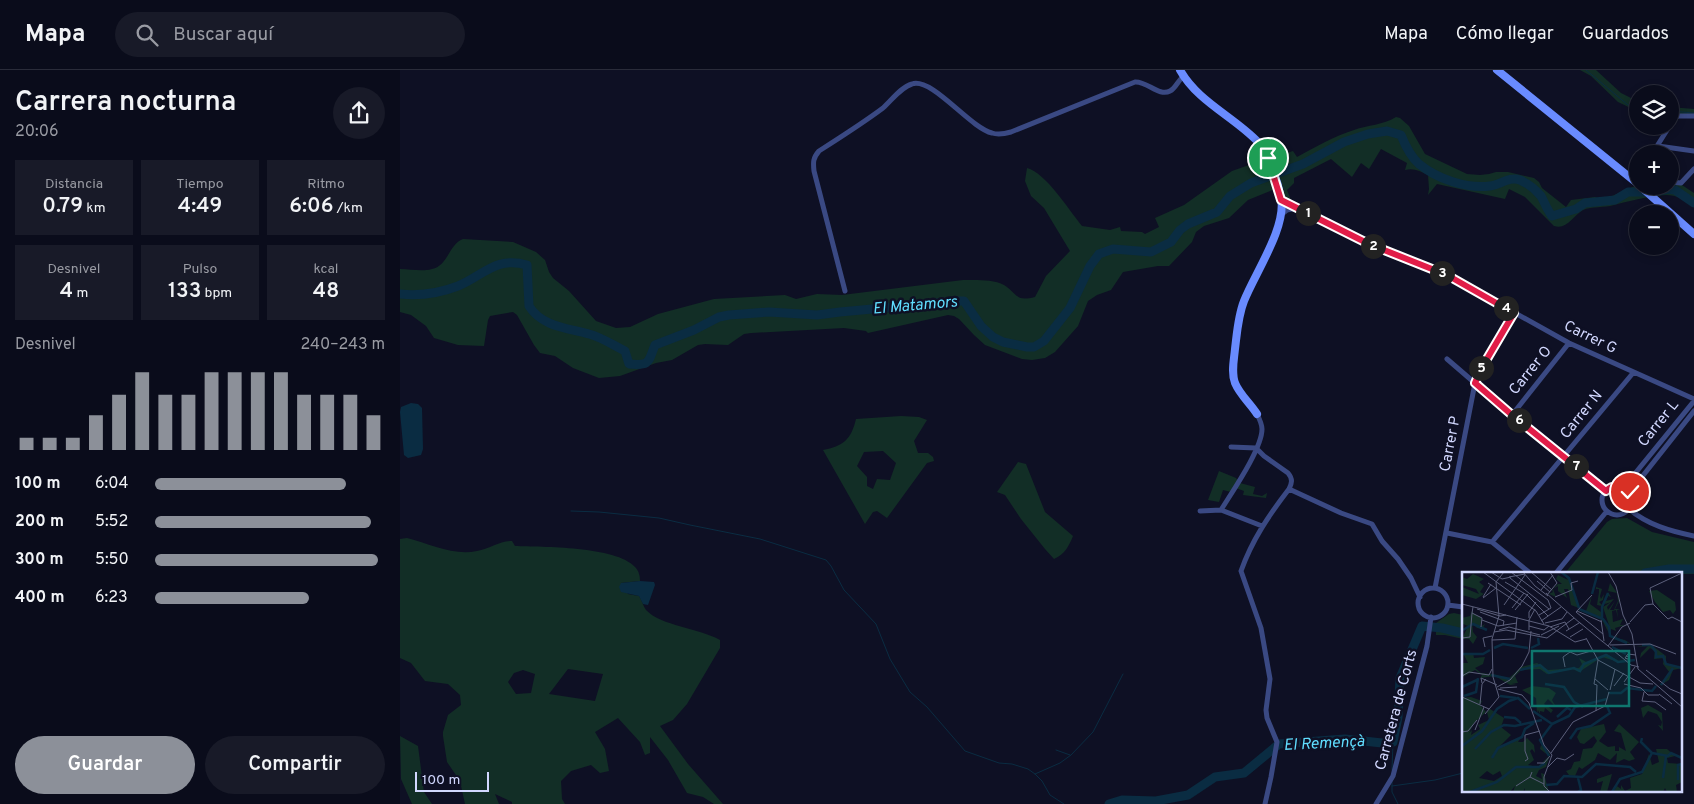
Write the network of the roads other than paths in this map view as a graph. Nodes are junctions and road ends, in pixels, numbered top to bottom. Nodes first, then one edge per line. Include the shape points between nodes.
1 (1497, 70) edge
2 (1182, 73) edge
3 (1694, 116) edge
4 (1659, 145) edge
5 (1679, 149) edge
6 (1694, 151) edge
7 (1694, 169) edge
8 (1629, 175) edge
9 (1679, 183) edge
10 (1651, 195) edge
11 (1281, 197) junction
12 (1663, 205) edge
13 (1297, 208) junction
14 (1282, 214) junction
15 (1679, 217) edge
16 (1679, 220) edge
17 (1694, 229) edge
18 (1694, 234) edge
19 (845, 291) dead end
20 (1514, 313) junction
21 (1569, 343) junction
22 (1447, 359) dead end
23 (1634, 373) junction
24 (1475, 383) junction
25 (1694, 400) edge
26 (1694, 411) edge
27 (1257, 414) joint
28 (1512, 415) junction
29 (1231, 447) dead end
30 (1256, 448) junction
31 (1564, 457) junction
32 (1624, 487) junction
33 (1290, 489) junction
34 (1606, 491) junction
35 (1630, 492) junction
36 (1629, 509) junction
37 (1221, 510) junction
38 (1200, 511) dead end
39 (1607, 511) junction
40 (1262, 526) junction
41 (1447, 533) junction
42 (1694, 536) edge
43 (1492, 542) junction
44 (1529, 572) edge
45 (1557, 572) edge
46 (1436, 588) junction
47 (1420, 597) junction
48 (1448, 605) junction
49 (1462, 608) edge
50 (1431, 617) junction
51 (1265, 804) edge
52 (1376, 804) edge

1 - 8 street
2 - 11 street via 1200,95 1258,142 1268,158
2 - 19 street via 1168,92 1162,93 1143,82 1135,82 1002,134 991,133 973,123 926,85 916,83 907,86 814,156 814,171
3 - 4 street via 1674,119
5 - 6 street
7 - 9 street
10 - 12 street
11 - 13 street, Carrer G
11 - 14 street
13 - 14 street
13 - 20 street, Carrer G via 1369,244 1439,272
14 - 27 street via 1277,232 1244,301 1236,338 1235,381
15 - 17 street
16 - 18 street
20 - 21 street, Carrer G
20 - 24 street, Carrer P
21 - 23 street, Carrer G
21 - 28 street, Carrer O
22 - 24 street
23 - 25 street, Carrer G
23 - 31 street, Carrer N
24 - 28 street
24 - 41 street, Carrer P
25 - 32 street, Carrer L
26 - 35 street, Carrer L
27 - 30 street via 1262,429
28 - 31 street
29 - 30 street
30 - 33 street via 1291,476
30 - 37 street
31 - 34 street
31 - 43 street, Carrer N
32 - 34 street via 1616,485
32 - 35 street
33 - 40 street
33 - 47 street via 1372,524 1412,578
34 - 39 street via 1603,500
35 - 36 street
36 - 39 street via 1616,515
36 - 42 street via 1652,524
37 - 38 street
37 - 40 street
39 - 45 street
40 - 51 street via 1241,571 1261,628 1270,679 1267,718 1277,742
41 - 43 street
41 - 46 street, Carrer P
43 - 44 street
46 - 47 street via 1429,589
46 - 48 street via 1445,594
47 - 50 street via 1418,602 1422,612
48 - 49 street
48 - 50 street via 1442,614
50 - 52 street, Carretera de Corts via 1393,776

